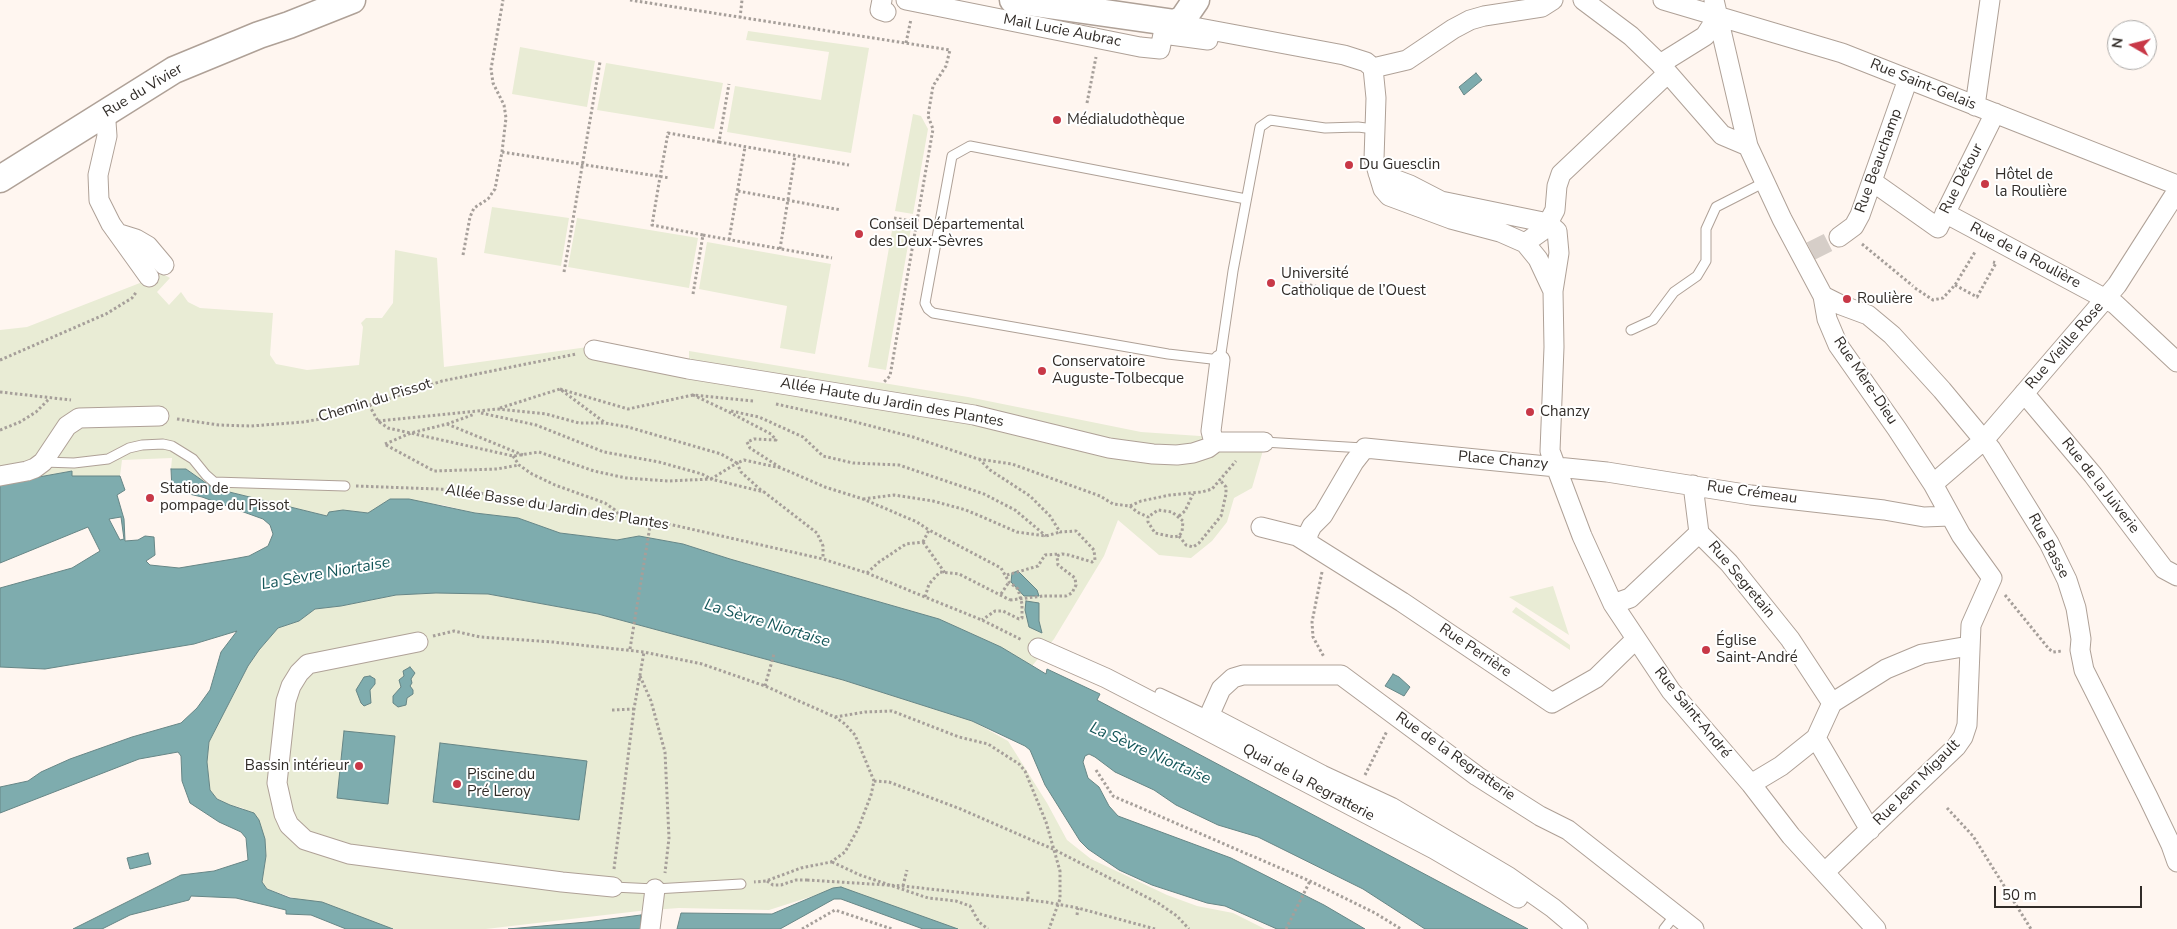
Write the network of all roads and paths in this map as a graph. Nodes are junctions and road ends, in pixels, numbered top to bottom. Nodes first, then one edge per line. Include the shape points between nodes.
1 (352, 0) edge
2 (503, 0) edge
3 (630, 0) edge
4 (742, 0) edge
5 (1014, 0) edge
6 (1553, 0) edge
7 (1583, 0) edge
8 (1663, 0) edge
9 (1990, 0) edge
10 (909, 8) edge
11 (1716, 8) edge
12 (1189, 10) edge
13 (740, 18) junction
14 (1099, 39) junction
15 (1208, 40) dead end
16 (906, 43) junction
17 (600, 62) dead end
18 (1373, 68) junction
19 (1664, 68) junction
20 (1908, 79) junction
21 (729, 84) dead end
22 (1087, 104) dead end
23 (1975, 106) junction
24 (1995, 113) junction
25 (103, 114) junction
26 (1374, 129) junction
27 (718, 142) junction
28 (1748, 146) junction
29 (746, 147) junction
30 (502, 152) junction
31 (795, 156) junction
32 (583, 164) junction
33 (849, 165) dead end
34 (1378, 173) junction
35 (660, 177) junction
36 (670, 178) dead end
37 (0, 179) edge
38 (1765, 182) junction
39 (1873, 182) junction
40 (2177, 186) edge
41 (738, 191) junction
42 (2177, 191) edge
43 (1246, 199) junction
44 (788, 200) junction
45 (840, 210) dead end
46 (1945, 213) junction
47 (894, 218) dead end
48 (916, 222) junction
49 (1548, 223) junction
50 (120, 234) junction
51 (703, 235) junction
52 (1839, 237) tunnel mouth
53 (729, 240) junction
54 (1525, 243) junction
55 (1862, 244) dead end
56 (780, 249) junction
57 (1980, 254) dead end
58 (463, 256) dead end
59 (832, 258) dead end
60 (1991, 260) dead end
61 (164, 265) dead end
62 (564, 272) dead end
63 (149, 277) joint
64 (1300, 283) dead end
65 (1955, 285) junction
66 (1553, 290) junction
67 (1338, 291) dead end
68 (693, 294) dead end
69 (1823, 296) junction
70 (2106, 299) junction
71 (1631, 330) dead end
72 (594, 350) joint
73 (0, 360) edge
74 (1220, 360) junction
75 (2177, 362) edge
76 (560, 389) junction
77 (2024, 394) junction
78 (694, 395) junction
79 (49, 399) dead end
80 (870, 399) junction
81 (763, 402) dead end
82 (772, 404) dead end
83 (369, 405) junction
84 (497, 409) junction
85 (727, 410) junction
86 (480, 412) junction
87 (159, 416) joint
88 (378, 421) junction
89 (604, 422) junction
90 (447, 424) junction
91 (0, 430) edge
92 (411, 433) junction
93 (1984, 440) junction
94 (1216, 442) junction
95 (1258, 443) junction
96 (1365, 448) junction
97 (523, 455) junction
98 (513, 456) junction
99 (978, 459) junction
100 (43, 462) junction
101 (737, 463) junction
102 (519, 465) junction
103 (1555, 466) junction
104 (781, 468) junction
105 (0, 476) edge
106 (711, 479) junction
107 (1219, 479) junction
108 (1933, 484) junction
109 (1693, 485) junction
110 (345, 486) joint
111 (764, 492) junction
112 (1194, 493) junction
113 (862, 499) junction
114 (1130, 506) junction
115 (1148, 516) junction
116 (1179, 516) junction
117 (1950, 516) junction
118 (622, 518) junction
119 (652, 520) junction
120 (1261, 527) dead end
121 (928, 530) junction
122 (1060, 532) junction
123 (1699, 533) junction
124 (1046, 536) junction
125 (1179, 536) junction
126 (923, 542) junction
127 (1308, 542) junction
128 (1062, 554) junction
129 (823, 559) junction
130 (1324, 568) dead end
131 (867, 573) junction
132 (945, 573) junction
133 (1007, 576) junction
134 (2177, 576) edge
135 (1992, 578) junction
136 (1009, 582) junction
137 (1001, 594) junction
138 (925, 597) junction
139 (1613, 604) junction
140 (982, 620) junction
141 (1636, 638) junction
142 (418, 642) joint
143 (1969, 646) junction
144 (1038, 648) joint
145 (2049, 648) dead end
146 (630, 649) junction
147 (644, 652) junction
148 (774, 654) dead end
149 (1335, 674) junction
150 (640, 676) junction
151 (765, 686) junction
152 (1160, 693) dead end
153 (1832, 703) junction
154 (634, 709) junction
155 (612, 710) dead end
156 (1209, 716) junction
157 (835, 717) junction
158 (1389, 727) dead end
159 (1816, 738) junction
160 (1096, 770) dead end
161 (874, 781) junction
162 (1751, 784) junction
163 (1357, 791) junction
164 (1947, 808) dead end
165 (1870, 830) junction
166 (616, 850) dead end
167 (1055, 850) junction
168 (831, 862) junction
169 (2177, 862) edge
170 (907, 870) dead end
171 (1825, 872) junction
172 (1310, 881) junction
173 (741, 884) dead end
174 (903, 886) junction
175 (612, 887) joint
176 (656, 889) junction
177 (1028, 890) dead end
178 (1028, 899) junction
179 (1078, 908) junction
180 (1077, 916) dead end
181 (1670, 922) edge
182 (1576, 927) edge
183 (650, 929) edge
184 (802, 929) edge
185 (892, 929) edge
186 (988, 929) edge
187 (1049, 929) edge
188 (1155, 929) edge
189 (1189, 929) edge
190 (1286, 929) edge
191 (1401, 929) edge
192 (1694, 929) edge
193 (1876, 929) edge
194 (2031, 929) edge

1 - 25 street, Rue du Vivier via 174,70
2 - 30 path via 491,69 506,118
3 - 13 path
4 - 13 path
5 - 12 street via 1158,22 1176,23
6 - 18 street via 1542,7 1470,20 1407,60
7 - 19 street via 1631,36
8 - 11 street, Rue Saint-Gelais
9 - 23 street
10 - 14 street, Mail Lucie Aubrac
10 - 16 path
11 - 19 street via 1705,36
11 - 20 street, Rue Saint-Gelais
11 - 28 street, Rue Mère-Dieu
12 - 18 street via 1191,26 1356,57
13 - 16 path
14 - 15 street, Mail Lucie Aubrac via 1160,49 1163,34
14 - 22 path
16 - 48 path via 950,50 946,66 933,86 928,116 933,129
17 - 32 path
18 - 26 street, Place Chanzy via 1376,98
19 - 28 street via 1722,135
19 - 49 street via 1561,174 1555,210
20 - 23 street, Rue Saint-Gelais
20 - 39 street, Rue Beauchamp
21 - 27 path
23 - 24 street, Rue Saint-Gelais
24 - 40 street, Rue Saint-Gelais
24 - 46 street, Rue Détour
25 - 37 street, Rue du Vivier
25 - 50 street via 107,136 98,174 98,190 102,208
26 - 34 street, Place Chanzy via 1374,159
26 - 43 lane via 1325,128 1277,120 1264,123 1257,135
27 - 29 path
27 - 35 path via 668,133
28 - 38 street, Rue Mère-Dieu
29 - 31 path
29 - 41 path
30 - 32 path
30 - 58 path via 495,189 488,199 474,208 470,216
31 - 33 path
31 - 44 path
32 - 35 path
32 - 62 path
34 - 49 street via 1441,200
34 - 54 street, Place Chanzy via 1383,190 1397,201 1500,232
35 - 36 path
35 - 51 path via 652,225
38 - 69 street, Rue Mère-Dieu via 1806,253
38 - 71 lane via 1716,207 1706,229 1706,261 1697,276 1674,292 1653,320
39 - 46 street, Rue Détour via 1938,228
39 - 52 street, Rue Beauchamp via 1854,226
41 - 44 path
41 - 53 path
42 - 70 street, Rue Vieille Rose
43 - 74 lane
43 - 74 lane via 970,146 952,156 925,303 933,313
44 - 45 path
44 - 56 path
46 - 70 street, Rue de la Roulière
47 - 48 path
48 - 80 path via 890,376
49 - 54 street
49 - 66 street, Place Chanzy via 1557,231 1559,242
50 - 61 street via 148,246
50 - 63 street
51 - 53 path
51 - 68 path
53 - 56 path
54 - 66 street, Place Chanzy via 1538,259
55 - 65 path via 1934,300 1943,298
56 - 59 path
57 - 65 path via 1974,251
60 - 65 path via 1996,263 1977,297
63 - 73 path via 132,298 106,314
64 - 67 path
66 - 103 street, Place Chanzy via 1550,451
69 - 93 street, Rue Basse via 1868,315 1892,335
69 - 108 street, Rue Mère-Dieu via 1827,319 1838,345
70 - 75 street, Rue de la Roulière
70 - 77 street, Rue Vieille Rose
72 - 80 street, Allée Haute du Jardin des Plantes
72 - 83 path, Chemin du Pissot via 442,381
74 - 94 street via 1211,431
76 - 78 path via 628,409
76 - 84 path
76 - 89 path
77 - 93 street, Rue Vieille Rose
77 - 134 street, Rue de la Juiverie via 2094,476 2164,568
78 - 81 path
78 - 85 path
79 - 91 path via 36,412 8,429
80 - 94 street, Allée Haute du Jardin des Plantes via 974,415 1109,448 1153,454 1193,453
82 - 99 path via 895,432
83 - 87 path, Chemin du Pissot via 337,416 251,426
83 - 88 path
84 - 86 path
84 - 89 path via 546,414 579,424
85 - 104 path via 771,434 776,440 754,439 747,442 750,448
85 - 124 path via 759,417 803,436 823,456 853,463 907,468 984,494 1015,510
86 - 88 path
86 - 90 path
86 - 106 path via 536,425 604,452 659,462
87 - 100 street via 80,418 67,426
88 - 92 path via 388,428
89 - 101 path via 664,436 722,454
90 - 92 path
90 - 97 path
92 - 98 path
92 - 102 path via 386,444 434,471
93 - 108 street, Rue Vieille Rose
93 - 169 street, Rue Basse via 2049,544 2066,580 2076,608 2084,670 2164,829
94 - 95 street
95 - 96 lane
95 - 107 path via 1230,465
96 - 103 street, Place Chanzy
96 - 127 street via 1323,515 1312,526
97 - 98 path
97 - 106 path via 539,452 626,478 668,481
98 - 102 path
99 - 114 path via 1012,464 1100,496 1113,504
99 - 122 path via 1030,496 1050,516
100 - 105 street via 27,471
100 - 110 lane via 108,459 129,448 163,444 193,459 214,482
101 - 104 path via 744,460
101 - 106 path
101 - 111 path via 741,472
102 - 118 path via 555,485 605,504
103 - 109 street, Rue Crémeau
103 - 139 street, Rue Saint-André
104 - 113 path
106 - 111 path
107 - 112 path via 1212,489
107 - 125 path via 1226,487 1221,516 1193,547 1186,545
108 - 117 street, Rue Mère-Dieu
109 - 117 street, Rue Crémeau via 1924,517
109 - 123 street, Rue Segretain
110 - 118 path, Allée Basse du Jardin des Plantes via 464,490
111 - 129 path via 817,533 823,546
112 - 114 path via 1141,501
112 - 116 path
113 - 121 path via 917,522
113 - 124 path via 894,494 933,501 966,510 1017,532
114 - 115 path
115 - 116 path via 1165,509
115 - 125 path via 1155,533
116 - 125 path via 1183,526
117 - 135 street, Rue Mère-Dieu
118 - 119 path, Allée Basse du Jardin des Plantes
119 - 129 path, Allée Basse du Jardin des Plantes
119 - 146 path
120 - 127 street, Rue Perrière
121 - 126 path
121 - 133 path via 1001,568
122 - 124 path
122 - 128 path via 1076,532 1096,555 1095,560 1088,562
123 - 139 street, Rue Segretain via 1630,598
123 - 153 street, Rue Segretain via 1729,563 1790,639
126 - 131 path via 906,544
126 - 132 path
127 - 141 street, Rue Perrière via 1552,702 1596,678
128 - 133 path via 1045,555 1038,566
128 - 137 path, bridge via 1057,556 1056,562 1075,578 1072,593 1010,600
129 - 131 path, Allée Basse du Jardin des Plantes
130 - 149 path via 1312,622 1313,637
131 - 138 path, Allée Basse du Jardin des Plantes
132 - 137 path via 959,574
132 - 138 path via 940,572 929,584
133 - 136 path
135 - 143 street via 1970,625
135 - 145 path
136 - 137 path
136 - 140 path via 1018,589 1022,618 995,611
138 - 140 path, Allée Basse du Jardin des Plantes
139 - 141 street, Rue Saint-André
140 - 144 path, Allée Basse du Jardin des Plantes
141 - 162 street, Rue Saint-André via 1671,691
142 - 146 path via 454,631 480,637
142 - 175 street via 308,664 291,686 286,700 277,783 289,825 306,840 349,854
143 - 153 street via 1922,654 1886,669
143 - 165 street, Rue Jean Migault via 1967,725 1963,737
144 - 182 street, Quai de la Regratterie via 1106,678 1187,720 1434,849 1548,915
146 - 147 path
147 - 150 path
147 - 151 path via 702,664
148 - 151 path
149 - 156 street via 1243,675 1233,678 1221,689
149 - 181 street, Rue de la Regratterie via 1477,776 1568,830
150 - 154 path
150 - 176 path via 658,722 668,782 669,838 665,873
151 - 157 path
152 - 156 lane
153 - 159 street
154 - 155 path
154 - 166 path
156 - 163 street, Quai de la Regratterie
157 - 161 path via 855,735
157 - 167 path via 892,711 1000,750 1025,771
158 - 163 path
159 - 162 street via 1781,766
159 - 165 street
160 - 172 path via 1113,796
161 - 167 path via 889,782 958,808
161 - 168 path via 858,829 845,852
162 - 171 street, Rue Saint-André via 1790,836
163 - 182 street, Quai de la Regratterie via 1391,807 1509,877
164 - 194 path via 1973,836
165 - 171 street, Rue Jean Migault
167 - 187 path via 1060,872 1060,899
167 - 189 path via 1158,903
168 - 174 path, bridge via 794,870 766,881 773,885 807,880
168 - 186 path via 928,898 970,906 979,922
170 - 174 path
171 - 193 street, Rue Saint-André
172 - 190 path
172 - 191 path
173 - 176 lane
174 - 178 path, bridge
175 - 176 lane
176 - 183 street
177 - 178 path
178 - 179 path, bridge
179 - 180 path
179 - 188 path, bridge
181 - 192 street, Rue de la Regratterie
184 - 185 path via 835,910

